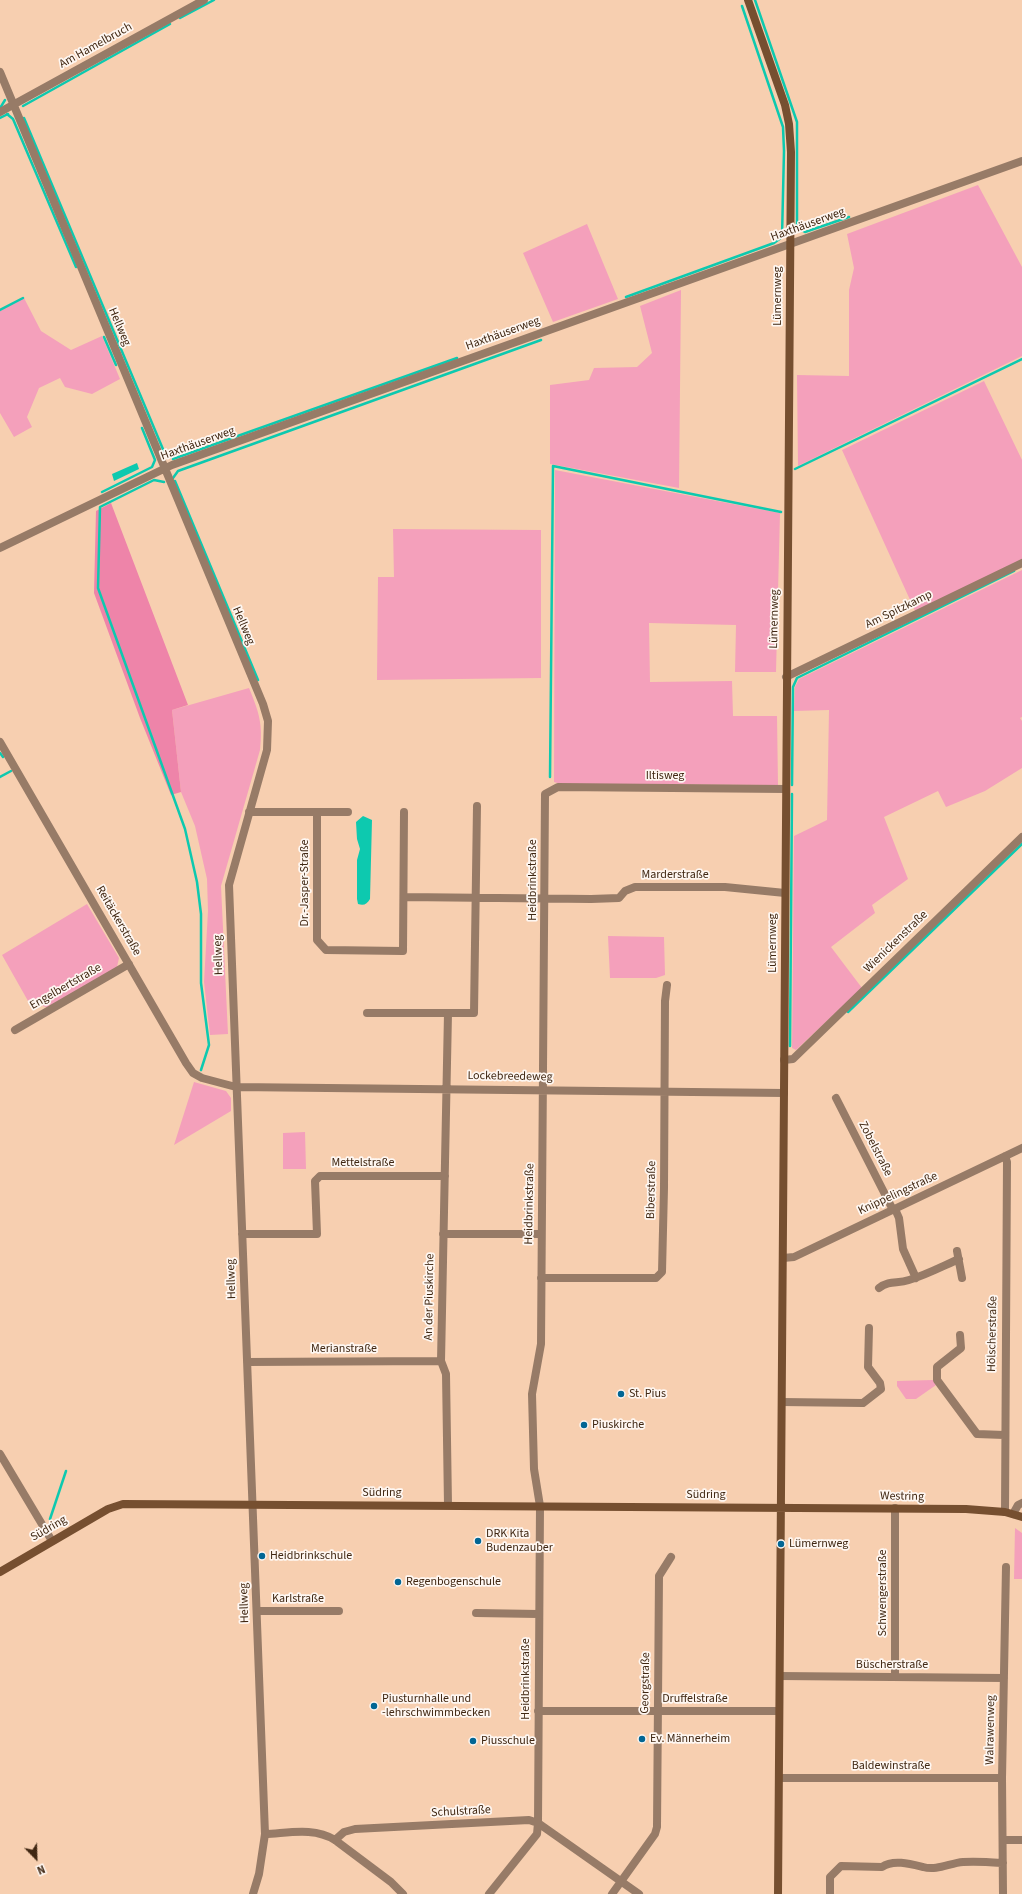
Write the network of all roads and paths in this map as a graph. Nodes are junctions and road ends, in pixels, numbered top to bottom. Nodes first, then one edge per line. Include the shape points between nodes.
1 (204, 0) edge
2 (748, 0) edge
3 (0, 72) edge
4 (14, 106) junction
5 (0, 112) edge
6 (1022, 161) edge
7 (790, 244) junction
8 (164, 468) junction
9 (0, 548) edge
10 (1022, 563) edge
11 (786, 676) junction
12 (0, 742) edge
13 (786, 789) junction
14 (545, 794) joint
15 (477, 806) dead end
16 (249, 812) junction
17 (348, 812) dead end
18 (404, 812) dead end
19 (317, 813) junction
20 (1022, 837) edge
21 (785, 893) junction
22 (404, 897) junction
23 (475, 897) junction
24 (545, 898) junction
25 (129, 964) junction
26 (667, 985) dead end
27 (367, 1013) dead end
28 (448, 1013) junction
29 (15, 1030) dead end
30 (784, 1060) junction
31 (236, 1087) junction
32 (447, 1088) junction
33 (543, 1090) junction
34 (664, 1092) junction
35 (784, 1093) junction
36 (836, 1098) dead end
37 (1022, 1148) edge
38 (1005, 1156) junction
39 (445, 1176) junction
40 (894, 1209) junction
41 (242, 1234) junction
42 (443, 1234) junction
43 (541, 1234) junction
44 (783, 1258) junction
45 (541, 1278) junction
46 (916, 1278) junction
47 (962, 1278) dead end
48 (879, 1288) dead end
49 (869, 1328) dead end
50 (960, 1335) dead end
51 (441, 1361) junction
52 (247, 1362) junction
53 (782, 1402) junction
54 (1004, 1435) junction
55 (0, 1454) edge
56 (253, 1503) junction
57 (1022, 1503) edge
58 (448, 1505) junction
59 (540, 1506) junction
60 (781, 1508) junction
61 (895, 1508) junction
62 (1009, 1513) junction
63 (1022, 1518) edge
64 (52, 1541) junction
65 (671, 1557) dead end
66 (1006, 1567) dead end
67 (0, 1572) edge
68 (258, 1611) junction
69 (339, 1611) dead end
70 (476, 1613) dead end
71 (538, 1614) junction
72 (780, 1676) junction
73 (895, 1677) junction
74 (1004, 1678) junction
75 (538, 1711) junction
76 (658, 1711) junction
77 (779, 1711) junction
78 (779, 1778) junction
79 (1002, 1778) junction
80 (538, 1823) junction
81 (265, 1834) junction
82 (336, 1840) junction
83 (1003, 1840) junction
84 (1022, 1840) edge
85 (1003, 1862) junction
86 (621, 1881) junction
87 (253, 1894) edge
88 (403, 1894) edge
89 (489, 1894) edge
90 (612, 1894) edge
91 (639, 1894) edge
92 (778, 1894) edge
93 (830, 1894) edge
94 (1002, 1894) edge

1 - 4 street, Am Hamelbruch
2 - 7 street, Lümernweg via 785,105 789,124
3 - 4 street, Hellweg
4 - 5 street, Am Hamelbruch
4 - 8 street, Hellweg
6 - 7 street, Haxthäuserweg
7 - 8 street, Haxthäuserweg
7 - 11 street, Lümernweg
8 - 9 street, Haxthäuserweg
8 - 16 street, Hellweg via 268,721 267,750
10 - 11 street, Am Spitzkamp
11 - 13 street, Lümernweg
12 - 25 street, Reitäckerstraße
13 - 14 street, Iltisweg via 558,787
13 - 21 street, Lümernweg
14 - 24 street, Heidbrinkstraße
15 - 23 street
16 - 19 street
16 - 31 street, Hellweg via 229,885
17 - 19 street
18 - 22 street
19 - 22 street, Dr.-Jasper-Straße via 317,940 326,950 403,951
20 - 30 street, Wienickenstraße via 793,1059
21 - 24 street, Marderstraße via 725,887 635,887 625,891 619,898
21 - 30 street, Lümernweg
22 - 23 street, Marderstraße
23 - 24 street, Marderstraße
23 - 28 street via 474,1013
24 - 33 street, Heidbrinkstraße
25 - 29 street, Engelbertstraße
25 - 31 street, Reitäckerstraße via 193,1073
26 - 34 street, Biberstraße
27 - 28 street
28 - 32 street, An der Piuskirche
30 - 35 street, Lümernweg
31 - 32 street, Lockebreedeweg
31 - 41 street, Hellweg
32 - 33 street, Lockebreedeweg
32 - 39 street, An der Piuskirche
33 - 34 street, Lockebreedeweg
33 - 43 street, Heidbrinkstraße
34 - 35 street, Lockebreedeweg
34 - 45 street, Biberstraße via 662,1272 656,1278
35 - 44 street, Lümernweg
36 - 40 street, Zobelstraße
37 - 38 street, Knippelingstraße
38 - 40 street, Knippelingstraße
38 - 54 street, Hölscherstraße via 1007,1162
39 - 41 street, Mettelstraße via 320,1176 315,1181 317,1234
39 - 42 street, An der Piuskirche
40 - 44 street, Knippelingstraße via 794,1257
40 - 46 street, Zobelstraße via 900,1218 903,1249
41 - 52 street, Hellweg
42 - 43 street
42 - 51 street, An der Piuskirche
43 - 45 street, Heidbrinkstraße
44 - 53 street, Lümernweg
45 - 59 street, Heidbrinkstraße via 541,1344 532,1394 534,1470
46 - 47 street via 958,1255
46 - 48 street via 886,1283
49 - 53 street via 868,1367 880,1383 881,1389 863,1403
50 - 54 street via 961,1348 937,1367 937,1380 977,1434
51 - 52 street, Merianstraße
51 - 58 street, An der Piuskirche via 446,1374
52 - 56 street, Hellweg
53 - 60 street, Lümernweg
54 - 62 street, Hölscherstraße
55 - 64 street
56 - 58 street, Südring
56 - 64 street, Südring via 123,1504 108,1509
56 - 68 street, Hellweg
57 - 62 street
58 - 59 street, Südring
59 - 60 street, Südring
59 - 71 street, Heidbrinkstraße
60 - 61 street, Westring
60 - 72 street, Lümernweg
61 - 62 street, Westring via 966,1509
61 - 73 street, Schwengerstraße
62 - 63 street, Westring
64 - 67 street, Südring
65 - 76 street, Georgstraße via 659,1576
66 - 74 street, Walrawenweg
68 - 69 street, Karlstraße
68 - 81 street, Hellweg
70 - 71 street
71 - 75 street, Heidbrinkstraße
72 - 73 street, Büscherstraße
72 - 77 street, Lümernweg
73 - 74 street, Büscherstraße
74 - 79 street, Walrawenweg
75 - 76 street, Druffelstraße
75 - 80 street, Heidbrinkstraße
76 - 77 street, Druffelstraße
76 - 86 street, Georgstraße via 657,1827 655,1834
77 - 78 street, Lümernweg
78 - 79 street, Baldewinstraße
78 - 92 street, Lümernweg
79 - 83 street, Walrawenweg
80 - 82 street, Schulstraße via 529,1820 355,1829 344,1832
80 - 86 street, Schulstraße
80 - 89 street, Heidbrinkstraße via 538,1834
81 - 82 street via 312,1831 326,1834
81 - 87 street, Hellweg
82 - 88 street
83 - 84 street
83 - 85 street, Walrawenweg
85 - 93 street via 961,1862 924,1868 916,1864 887,1863 882,1867 841,1866 830,1877
85 - 94 street, Walrawenweg
86 - 90 street, Georgstraße
86 - 91 street, Schulstraße

